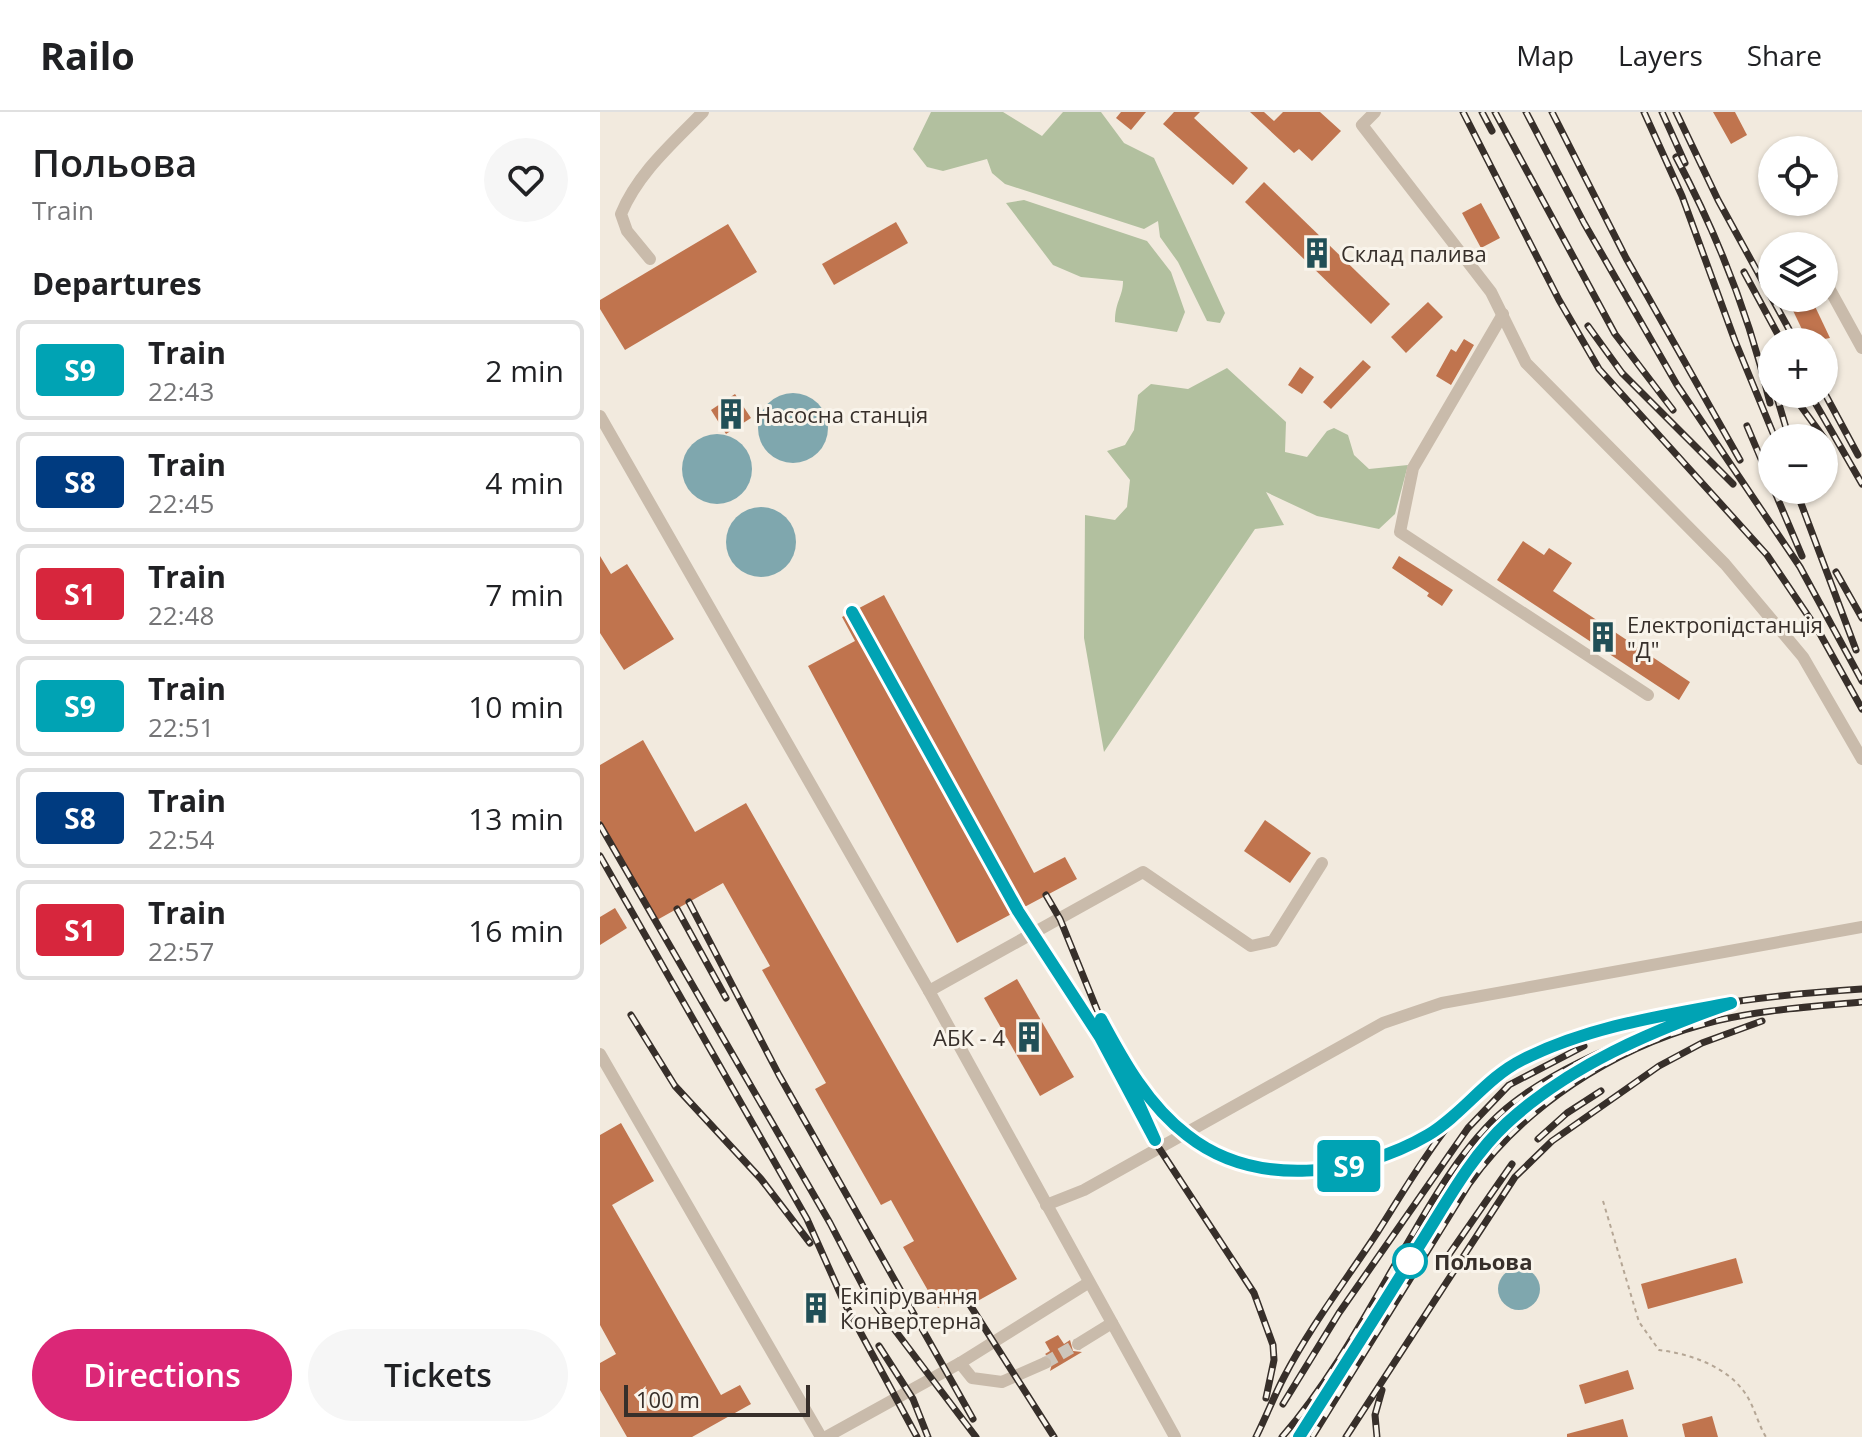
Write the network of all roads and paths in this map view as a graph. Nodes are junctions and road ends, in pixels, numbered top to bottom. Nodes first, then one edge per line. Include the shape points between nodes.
1 (703, 112) edge
2 (1375, 112) edge
3 (650, 259) dead end
4 (1838, 304) edge
5 (1503, 314) junction
6 (1862, 348) edge
7 (600, 416) edge
8 (1648, 695) dead end
9 (1862, 759) edge
10 (1322, 863) dead end
11 (1862, 927) edge
12 (929, 991) junction
13 (600, 1054) edge
14 (1603, 1201) dead end
15 (1046, 1205) junction
16 (1088, 1283) junction
17 (1112, 1323) junction
18 (1078, 1344) tunnel mouth
19 (960, 1363) junction
20 (1045, 1363) tunnel mouth
21 (1174, 1435) edge
22 (823, 1437) edge
23 (1766, 1437) edge

1 - 3 street via 640,179 621,214 627,231
2 - 5 street via 1362,125
4 - 6 street
5 - 8 street via 1413,468 1400,532
5 - 9 street via 1526,363 1725,564 1803,657
7 - 12 street
10 - 12 street via 1273,941 1251,946 1143,872
11 - 15 street via 1442,1003 1383,1023 1084,1190
12 - 15 street
13 - 22 street
14 - 23 path via 1639,1322 1659,1350 1694,1358 1736,1381
15 - 16 street
16 - 17 street
16 - 19 street
17 - 18 street
17 - 21 street
19 - 20 street via 972,1378 1002,1382
19 - 22 street

